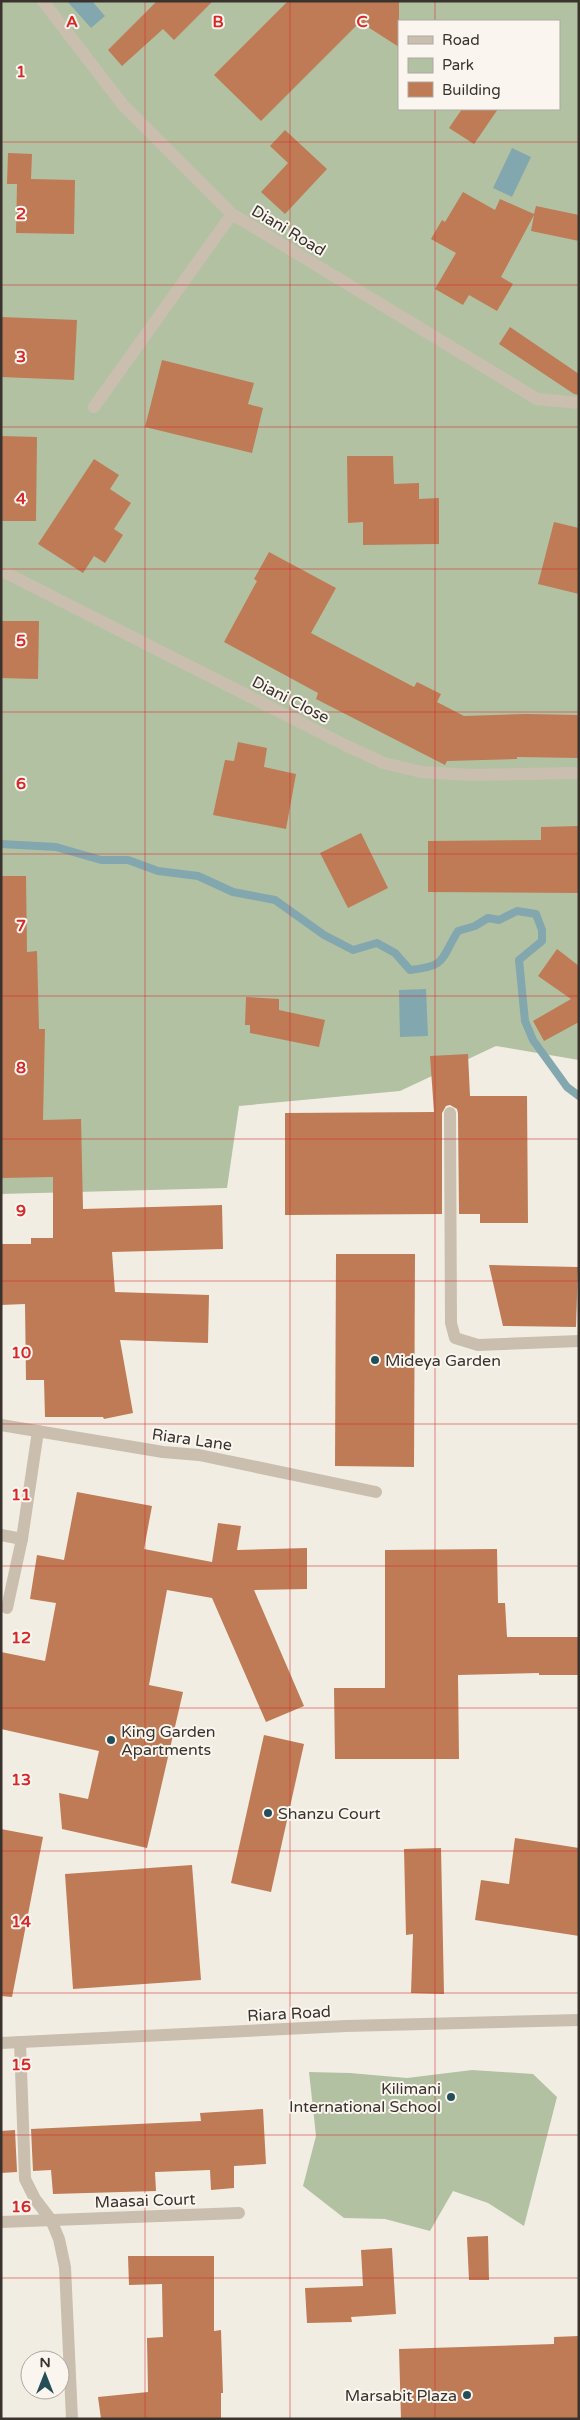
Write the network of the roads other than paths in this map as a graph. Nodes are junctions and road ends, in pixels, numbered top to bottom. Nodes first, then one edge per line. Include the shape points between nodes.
1 (43, 1) edge
2 (232, 214) junction
3 (579, 403) edge
4 (94, 407) dead end
5 (8, 574) dead end
6 (579, 773) edge
7 (450, 1114) dead end
8 (579, 1341) edge
9 (1, 1425) edge
10 (38, 1431) junction
11 (376, 1492) dead end
12 (1, 1536) edge
13 (22, 1540) junction
14 (7, 1608) dead end
15 (579, 2020) edge
16 (20, 2042) junction
17 (1, 2043) edge
18 (239, 2213) dead end
19 (51, 2220) junction
20 (1, 2222) edge
21 (72, 2419) edge

1 - 2 street, Diani Road via 123,105
2 - 3 street, Diani Road via 537,399
2 - 4 street
5 - 6 street, Diani Close via 384,763 421,772 472,775
7 - 8 street via 451,1323 455,1338 478,1345
9 - 10 street, Riara Lane
10 - 11 street, Riara Lane via 199,1455
10 - 13 street
12 - 13 street
13 - 14 street
15 - 16 street, Riara Road via 346,2026
16 - 17 street, Riara Road
16 - 19 street via 25,2179
18 - 19 street, Maasai Court
19 - 20 street, Maasai Court
19 - 21 street via 65,2267

